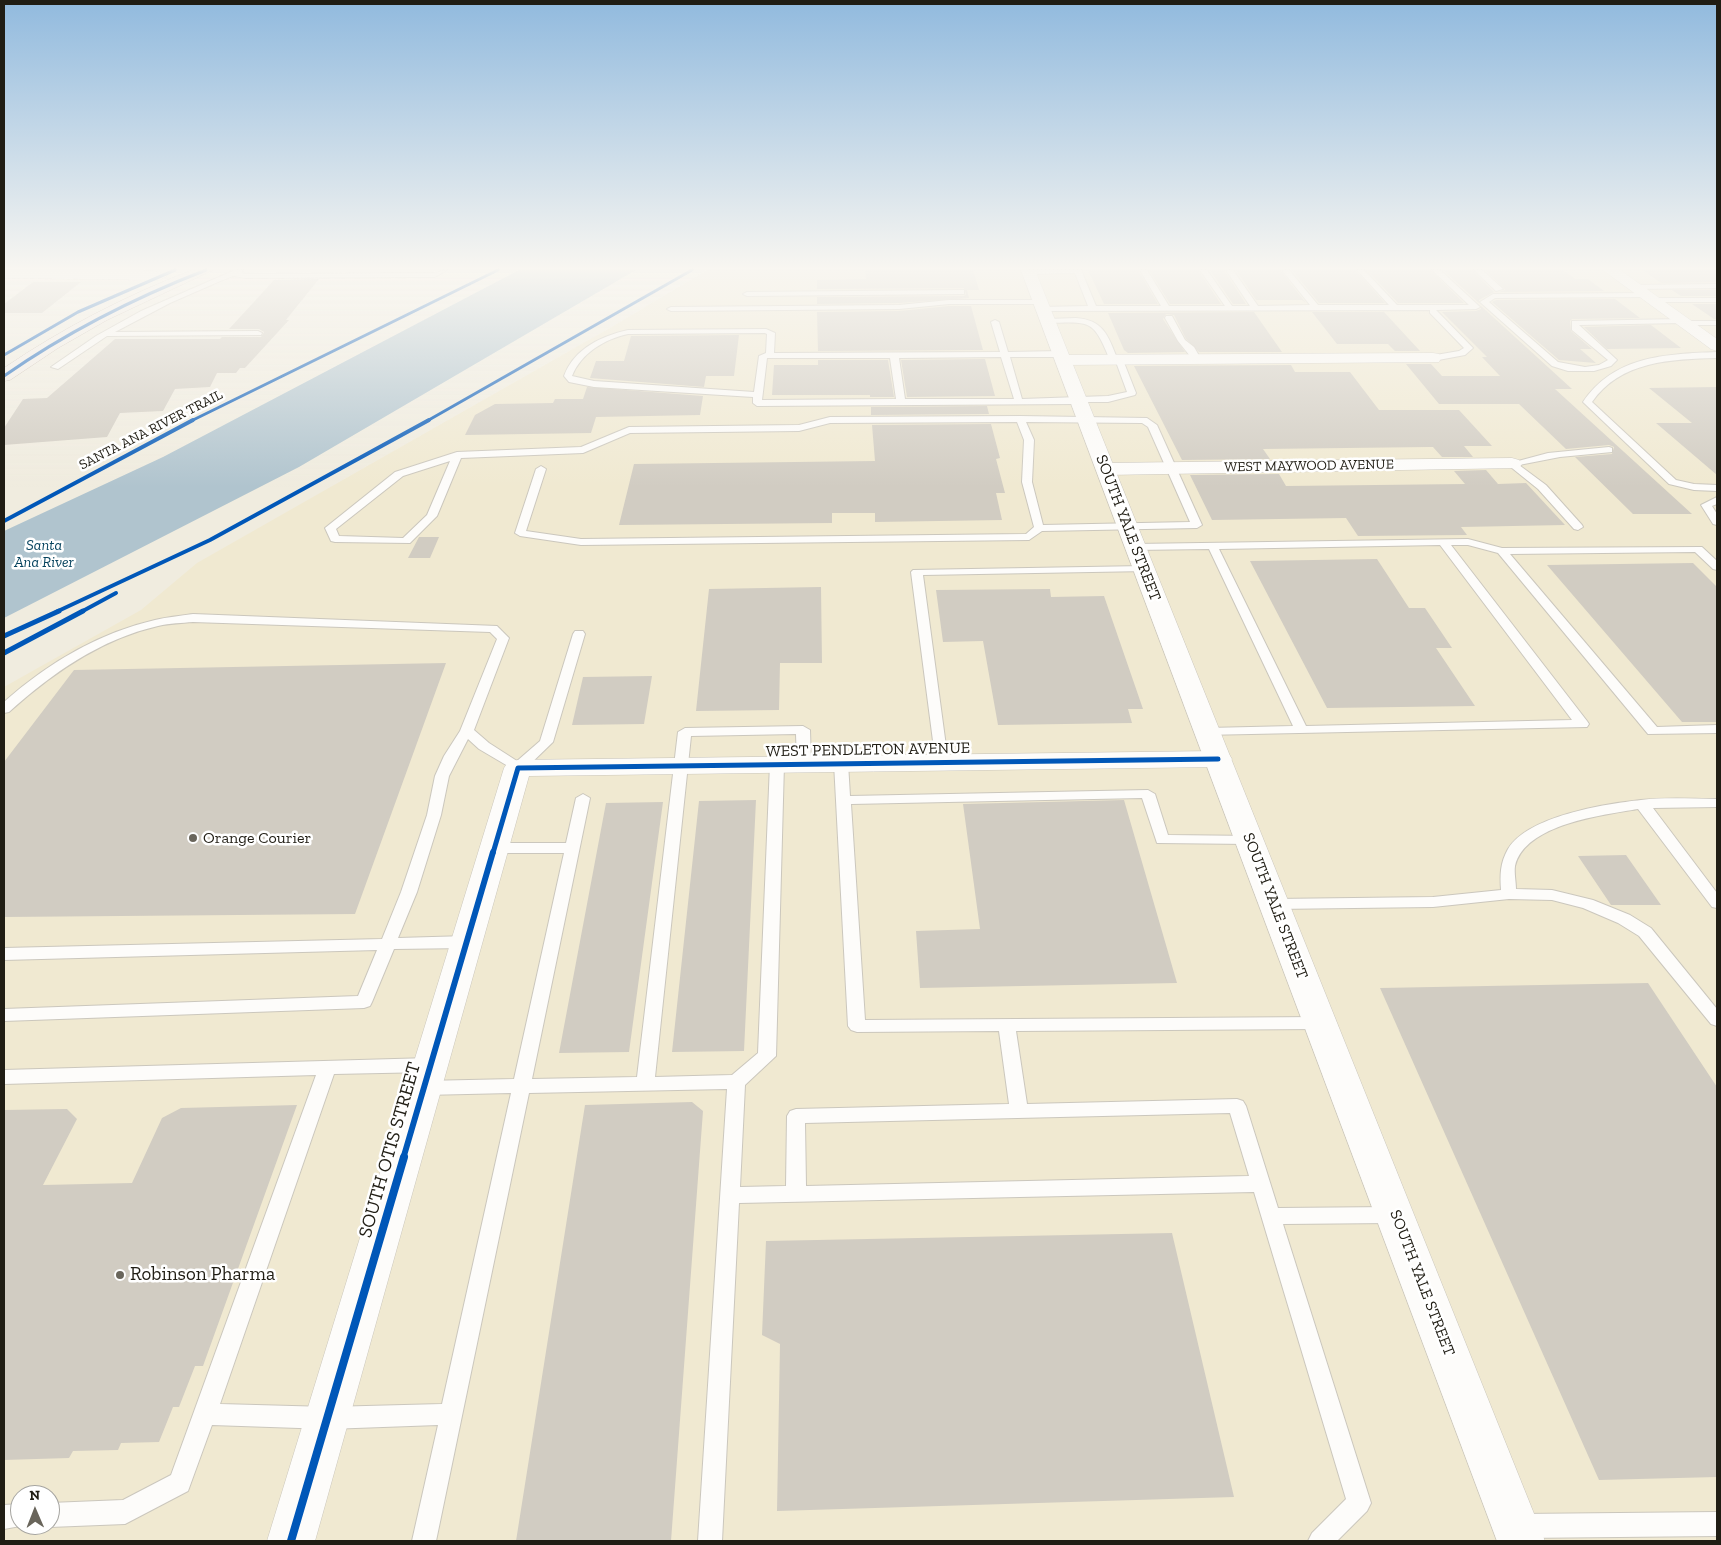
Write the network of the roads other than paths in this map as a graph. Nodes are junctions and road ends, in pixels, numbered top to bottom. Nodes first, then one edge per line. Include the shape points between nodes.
1 (26, 342) edge
2 (54, 342) edge
3 (92, 342) edge
4 (604, 342) edge
5 (771, 342) edge
6 (1001, 342) edge
7 (1056, 342) edge
8 (1107, 342) edge
9 (1183, 342) edge
10 (1463, 342) edge
11 (1530, 342) edge
12 (1592, 342) edge
13 (1005, 354) junction
14 (1717, 354) edge
15 (4, 355) edge
16 (894, 355) junction
17 (770, 356) junction
18 (1062, 357) junction
19 (1433, 358) joint
20 (1197, 359) junction
21 (1116, 360) junction
22 (55, 367) dead end
23 (4, 376) edge
24 (758, 395) junction
25 (901, 402) junction
26 (1019, 402) junction
27 (1083, 410) junction
28 (1020, 419) junction
29 (1609, 450) dead end
30 (457, 456) junction
31 (1512, 464) junction
32 (541, 468) dead end
33 (1170, 468) junction
34 (1106, 469) junction
35 (1717, 488) edge
36 (1717, 500) edge
37 (1717, 522) edge
38 (1578, 527) dead end
39 (1039, 528) junction
40 (1443, 542) junction
41 (1212, 545) junction
42 (1136, 548) junction
43 (1502, 551) junction
44 (1717, 567) edge
45 (1470, 578) joint
46 (580, 634) dead end
47 (4, 709) edge
48 (1301, 729) junction
49 (1717, 730) edge
50 (467, 731) junction
51 (1208, 732) junction
52 (1218, 759) junction
53 (940, 762) junction
54 (842, 763) junction
55 (777, 764) junction
56 (804, 764) junction
57 (680, 765) junction
58 (518, 768) junction
59 (582, 798) dead end
60 (844, 800) junction
61 (1717, 803) edge
62 (1642, 804) junction
63 (1249, 839) junction
64 (495, 848) junction
65 (572, 848) junction
66 (1509, 894) junction
67 (1717, 903) edge
68 (1275, 904) junction
69 (467, 942) junction
70 (388, 945) junction
71 (4, 954) edge
72 (4, 1015) edge
73 (1717, 1020) edge
74 (1320, 1023) junction
75 (1007, 1024) junction
76 (327, 1068) junction
77 (428, 1076) junction
78 (4, 1077) edge
79 (736, 1082) junction
80 (645, 1084) junction
81 (521, 1086) junction
82 (1019, 1111) junction
83 (1261, 1184) junction
84 (796, 1194) junction
85 (730, 1196) junction
86 (1395, 1215) junction
87 (1270, 1216) junction
88 (205, 1414) junction
89 (451, 1414) junction
90 (328, 1418) junction
91 (60, 1515) edge
92 (1717, 1524) edge
93 (1518, 1534) edge
94 (292, 1541) edge
95 (424, 1541) edge
96 (710, 1541) edge
97 (1320, 1541) edge

1 - 15 main road
2 - 23 main road
3 - 22 lane
4 - 24 lane via 586,352 570,368 568,376 572,380
5 - 17 lane
6 - 13 lane
7 - 18 street, SOUTH YALE STREET
8 - 21 lane
9 - 20 lane
10 - 19 lane via 1469,348 1462,353
11 - 12 lane via 1555,364 1568,368 1609,365 1613,360
13 - 16 lane
13 - 18 lane
13 - 26 lane
14 - 35 lane via 1661,360 1629,368 1602,380 1587,402 1673,482
16 - 17 lane
16 - 25 lane
17 - 24 lane via 763,356
18 - 21 street
18 - 27 street, SOUTH YALE STREET
19 - 20 street
20 - 21 street
21 - 27 lane via 1132,393
24 - 25 lane via 757,403
25 - 26 lane
26 - 27 lane
27 - 28 lane
27 - 33 lane via 1144,420 1152,425
27 - 34 street, SOUTH YALE STREET
28 - 30 lane via 830,420 799,428 629,430 583,450
28 - 39 lane via 1028,440 1027,482
29 - 31 lane via 1539,456
30 - 30 lane via 399,474 330,528 335,539 406,541 432,516
31 - 33 street, WEST MAYWOOD AVENUE
31 - 38 lane via 1542,487
32 - 39 lane via 520,534 581,542 1029,537
33 - 34 street, WEST MAYWOOD AVENUE
33 - 42 lane via 1197,525
34 - 42 street, SOUTH YALE STREET
36 - 37 lane via 1706,504
39 - 42 lane
40 - 41 lane
40 - 43 lane via 1468,542
40 - 45 lane
41 - 42 lane
41 - 48 lane
42 - 51 street, SOUTH YALE STREET
42 - 53 lane via 917,572
43 - 44 lane via 1698,549
43 - 49 lane via 1653,731
45 - 48 lane via 1582,724
46 - 58 lane via 546,742
47 - 50 lane via 28,686 106,638 156,622 192,618 493,629 503,638
48 - 51 lane
50 - 58 lane
50 - 70 lane via 442,776 434,815
51 - 52 street, SOUTH YALE STREET
52 - 53 street, WEST PENDLETON AVENUE
52 - 63 street, SOUTH YALE STREET
53 - 54 street, WEST PENDLETON AVENUE
54 - 56 street, WEST PENDLETON AVENUE
54 - 60 lane
55 - 56 street, WEST PENDLETON AVENUE
55 - 57 street, WEST PENDLETON AVENUE
55 - 79 lane via 767,1056
56 - 57 lane via 803,730 685,732
57 - 58 street, WEST PENDLETON AVENUE
57 - 80 lane
58 - 64 street, SOUTH OTIS STREET
59 - 65 lane
60 - 63 lane via 1148,794 1162,840
60 - 75 lane via 857,1026
61 - 62 lane
62 - 66 lane via 1556,821 1521,843 1508,865
62 - 67 lane
63 - 68 street, SOUTH YALE STREET
64 - 65 lane
64 - 69 street, SOUTH OTIS STREET
65 - 81 lane
66 - 68 lane via 1433,902
66 - 73 lane via 1552,895 1588,904 1645,932
68 - 74 street, SOUTH YALE STREET
69 - 70 lane
69 - 77 street, SOUTH OTIS STREET
70 - 71 lane
70 - 72 lane via 364,1002
74 - 75 lane
74 - 86 street, SOUTH YALE STREET
75 - 82 lane
76 - 77 lane
76 - 78 lane
76 - 88 lane
77 - 81 lane
77 - 90 street, SOUTH OTIS STREET
79 - 80 lane
79 - 85 lane
80 - 81 lane
81 - 89 lane
82 - 83 lane via 1237,1106
82 - 84 lane via 796,1116
83 - 84 lane
83 - 87 lane
84 - 85 lane
85 - 96 lane
86 - 87 lane
86 - 93 street, SOUTH YALE STREET
87 - 97 lane via 1359,1503
88 - 90 lane
88 - 91 lane via 180,1483 125,1512
89 - 90 lane
89 - 95 lane
90 - 94 street, SOUTH OTIS STREET
92 - 93 lane

